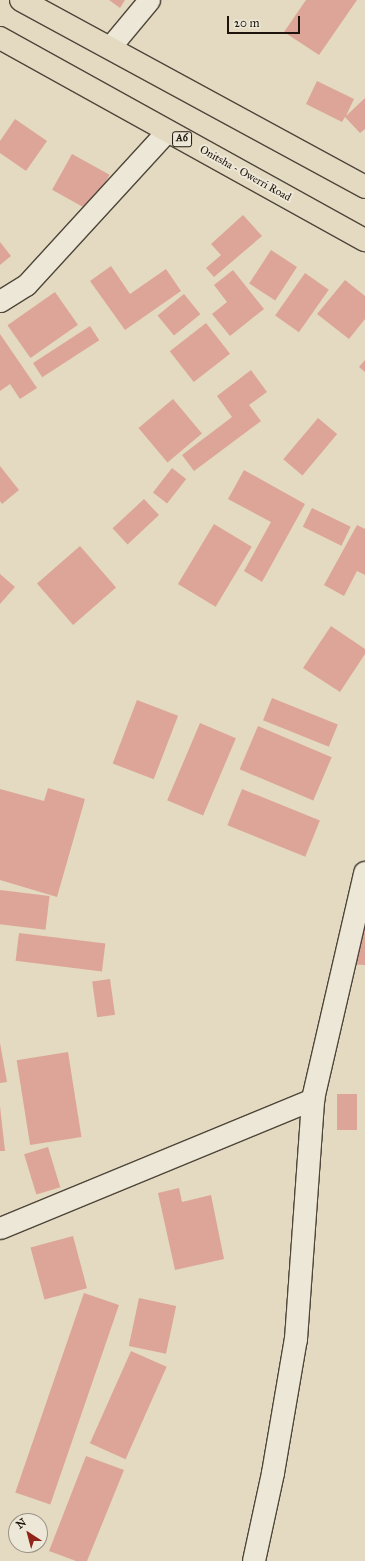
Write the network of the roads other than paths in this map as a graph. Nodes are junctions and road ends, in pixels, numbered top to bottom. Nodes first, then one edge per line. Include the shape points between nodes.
1 (21, 0) edge
2 (149, 0) edge
3 (0, 38) edge
4 (110, 47) junction
5 (167, 131) junction
6 (365, 187) edge
7 (365, 240) edge
8 (0, 301) edge
9 (365, 873) edge
10 (313, 1099) junction
11 (0, 1228) edge
12 (254, 1561) edge

1 - 4 highway
2 - 4 street
3 - 5 highway, Onitsha - Owerri Road / A6
4 - 6 highway
5 - 7 highway, Onitsha - Owerri Road / A6
5 - 8 street via 26,285
9 - 10 street
10 - 11 street
10 - 12 street via 296,1339

